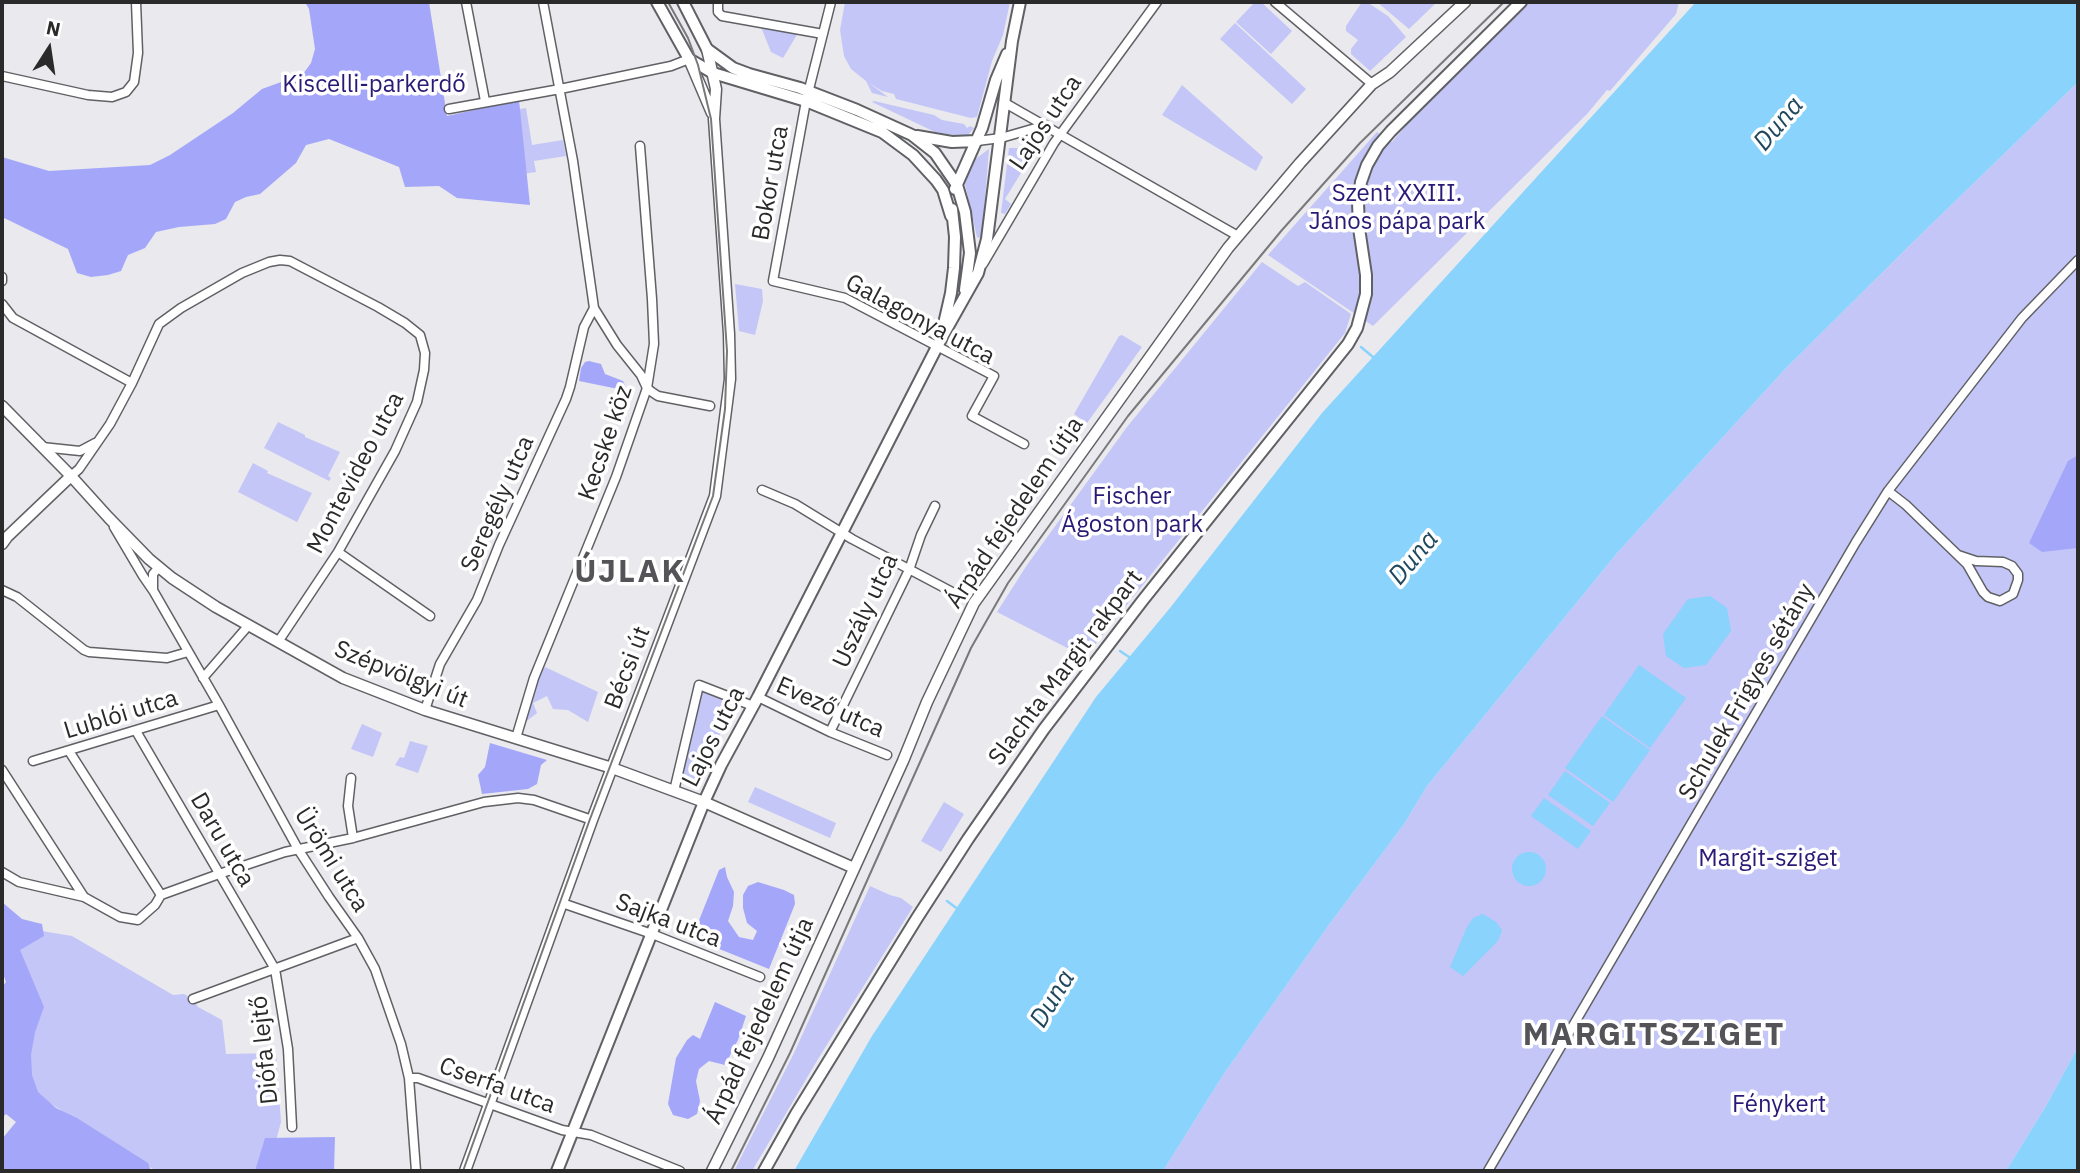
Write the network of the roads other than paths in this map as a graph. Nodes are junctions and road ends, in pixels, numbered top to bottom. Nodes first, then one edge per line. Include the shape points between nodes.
1 (136, 2) edge
2 (466, 2) edge
3 (543, 2) edge
4 (657, 2) edge
5 (682, 2) edge
6 (718, 2) edge
7 (831, 2) edge
8 (1020, 2) edge
9 (1157, 2) edge
10 (1275, 2) edge
11 (1465, 2) edge
12 (1521, 2) edge
13 (823, 34) junction
14 (1012, 41) junction
15 (707, 49) junction
16 (689, 59) junction
17 (713, 73) junction
18 (2, 76) edge
19 (729, 79) junction
20 (1372, 84) junction
21 (560, 89) junction
22 (716, 89) junction
23 (807, 96) junction
24 (485, 101) junction
25 (1005, 103) junction
26 (449, 108) dead end
27 (713, 119) junction
28 (1046, 125) junction
29 (1061, 134) junction
30 (912, 135) junction
31 (1000, 138) junction
32 (977, 141) junction
33 (640, 146) dead end
34 (970, 155) junction
35 (957, 185) junction
36 (951, 216) junction
37 (1238, 236) junction
38 (2078, 260) edge
39 (978, 273) junction
40 (773, 281) joint
41 (2, 304) edge
42 (594, 308) junction
43 (959, 308) junction
44 (939, 342) junction
45 (132, 383) junction
46 (647, 388) junction
47 (2, 406) edge
48 (710, 406) dead end
49 (98, 442) junction
50 (1024, 444) dead end
51 (42, 447) junction
52 (71, 476) junction
53 (762, 490) dead end
54 (1888, 491) junction
55 (935, 506) dead end
56 (108, 517) junction
57 (841, 532) junction
58 (3, 540) edge
59 (338, 552) junction
60 (1958, 555) junction
61 (159, 567) junction
62 (909, 570) junction
63 (2, 590) edge
64 (153, 590) junction
65 (956, 594) dead end
66 (430, 616) dead end
67 (248, 626) junction
68 (278, 642) junction
69 (188, 652) junction
70 (203, 678) junction
71 (755, 702) junction
72 (219, 705) junction
73 (425, 710) junction
74 (136, 731) junction
75 (830, 732) junction
76 (516, 738) junction
77 (69, 751) junction
78 (887, 755) dead end
79 (33, 761) dead end
80 (612, 768) junction
81 (2, 769) edge
82 (351, 778) dead end
83 (674, 791) junction
84 (704, 802) junction
85 (592, 820) junction
86 (353, 838) junction
87 (298, 849) junction
88 (854, 868) junction
89 (2, 872) edge
90 (219, 874) junction
91 (161, 895) junction
92 (84, 897) junction
93 (562, 902) junction
94 (652, 934) junction
95 (359, 938) junction
96 (275, 969) junction
97 (760, 977) dead end
98 (193, 999) dead end
99 (409, 1078) junction
100 (489, 1104) junction
101 (292, 1127) dead end
102 (572, 1132) junction
103 (416, 1171) edge
104 (465, 1171) edge
105 (557, 1171) edge
106 (680, 1171) edge
107 (712, 1171) edge
108 (764, 1171) edge
109 (1488, 1171) edge

1 - 18 street via 138,53 134,82 126,92 112,97 88,95
2 - 24 street
3 - 21 street
4 - 16 main road, Bécsi út
5 - 15 main road, Bécsi út
6 - 13 street via 722,16
7 - 13 street, Bokor utca
8 - 14 main road
9 - 29 street, Lajos utca
10 - 20 street
11 - 20 street, Árpád fejedelem útja
12 - 108 main road, Slachta Margit rakpart via 1378,146 1361,182 1359,228 1366,294 1348,344 1044,729 917,918
13 - 23 street, Bokor utca
14 - 25 main road, Lajos utca
14 - 32 main road
15 - 17 street, Bécsi út
15 - 23 main road via 740,71
16 - 17 main road
16 - 21 street
16 - 27 street, Bécsi út
17 - 19 main road
17 - 22 street, Bécsi út
19 - 22 street via 719,82
19 - 23 main road
20 - 37 street, Árpád fejedelem útja
21 - 24 street
21 - 42 street
22 - 27 street, Bécsi út
23 - 30 main road via 867,114
23 - 36 main road via 882,132 913,155 943,190
23 - 40 street, Bokor utca
24 - 26 street
25 - 28 street
25 - 31 main road, Lajos utca
27 - 80 street, Bécsi út via 730,368 720,470 715,496
28 - 29 street
28 - 31 street
29 - 37 street
29 - 39 street, Lajos utca
30 - 32 main road
30 - 35 main road via 935,153
31 - 32 street
31 - 34 street
31 - 39 main road, Lajos utca
32 - 34 main road
33 - 46 street, Kecske köz via 654,344
34 - 35 main road
35 - 36 main road
35 - 43 main road via 970,253
36 - 44 main road, Lajos utca via 954,268
37 - 88 street, Árpád fejedelem útja via 974,603
38 - 54 street, Schulek Frigyes sétány via 2022,318
39 - 43 main road, Lajos utca
40 - 44 street, Galagonya utca via 845,298
41 - 45 street via 13,318
42 - 46 street
42 - 73 street, Seregély utca via 583,327 566,399 477,600 440,664
43 - 44 main road, Lajos utca
44 - 50 street, Galagonya utca via 994,376 972,416
44 - 57 main road, Lajos utca
45 - 49 street, Montevideo utca
45 - 59 street, Montevideo utca via 159,324 226,282 280,260 379,307 420,335 425,353 417,402
46 - 48 street via 658,396
46 - 76 street, Kecske köz via 617,477 534,678
47 - 51 street, Szépvölgyi út
49 - 51 street via 80,451
49 - 52 street, Montevideo utca
51 - 52 street, Szépvölgyi út
52 - 56 street, Szépvölgyi út
52 - 58 street
53 - 57 street
54 - 60 street
54 - 109 street, Schulek Frigyes sétány
55 - 62 street, Uszály utca
56 - 61 street, Szépvölgyi út
56 - 64 street, Ürömi utca
57 - 62 street
57 - 71 main road, Lajos utca
59 - 66 street
59 - 68 street, Montevideo utca
60 - 60 street via 2012,566 2018,574 2016,590 2004,600 1993,600
61 - 64 street via 153,574
61 - 67 street, Szépvölgyi út
62 - 65 street
62 - 75 street, Uszály utca
63 - 69 street via 89,652 167,659
64 - 69 street, Ürömi utca
67 - 68 street, Szépvölgyi út
67 - 70 street
68 - 73 street, Szépvölgyi út via 343,678
69 - 70 street, Ürömi utca
70 - 72 street, Ürömi utca
71 - 75 street, Evező utca
71 - 83 street, Evező utca via 699,685
71 - 84 main road, Lajos utca
72 - 74 street, Lublói utca
72 - 87 street, Ürömi utca
73 - 76 street, Szépvölgyi út
74 - 77 street, Lublói utca
74 - 90 street, Daru utca
75 - 78 street, Evező utca
76 - 80 street, Szépvölgyi út
77 - 79 street, Lublói utca
77 - 91 street
80 - 83 street, Szépvölgyi út
80 - 85 street, Bécsi út
81 - 92 street
82 - 86 street via 348,806
83 - 84 street, Szépvölgyi út
84 - 88 street, Szépvölgyi út
84 - 94 main road, Lajos utca
85 - 86 street via 517,798 484,802
85 - 93 street, Bécsi út
86 - 87 street
87 - 90 street
87 - 95 street, Ürömi utca
88 - 107 street, Árpád fejedelem útja
89 - 92 street via 19,882
90 - 91 street
90 - 96 street, Daru utca
91 - 92 street via 138,920 120,917
93 - 94 street, Sajka utca
93 - 100 street, Bécsi út
94 - 97 street, Sajka utca
94 - 102 main road, Lajos utca
95 - 96 street
95 - 99 street, Ürömi utca via 379,979
96 - 98 street
96 - 101 street, Diófa lejtő via 288,1049
99 - 100 street, Cserfa utca
99 - 103 street, Ürömi utca
100 - 102 street, Cserfa utca
100 - 104 street, Bécsi út
102 - 105 main road, Lajos utca
102 - 106 street, Cserfa utca via 591,1135

